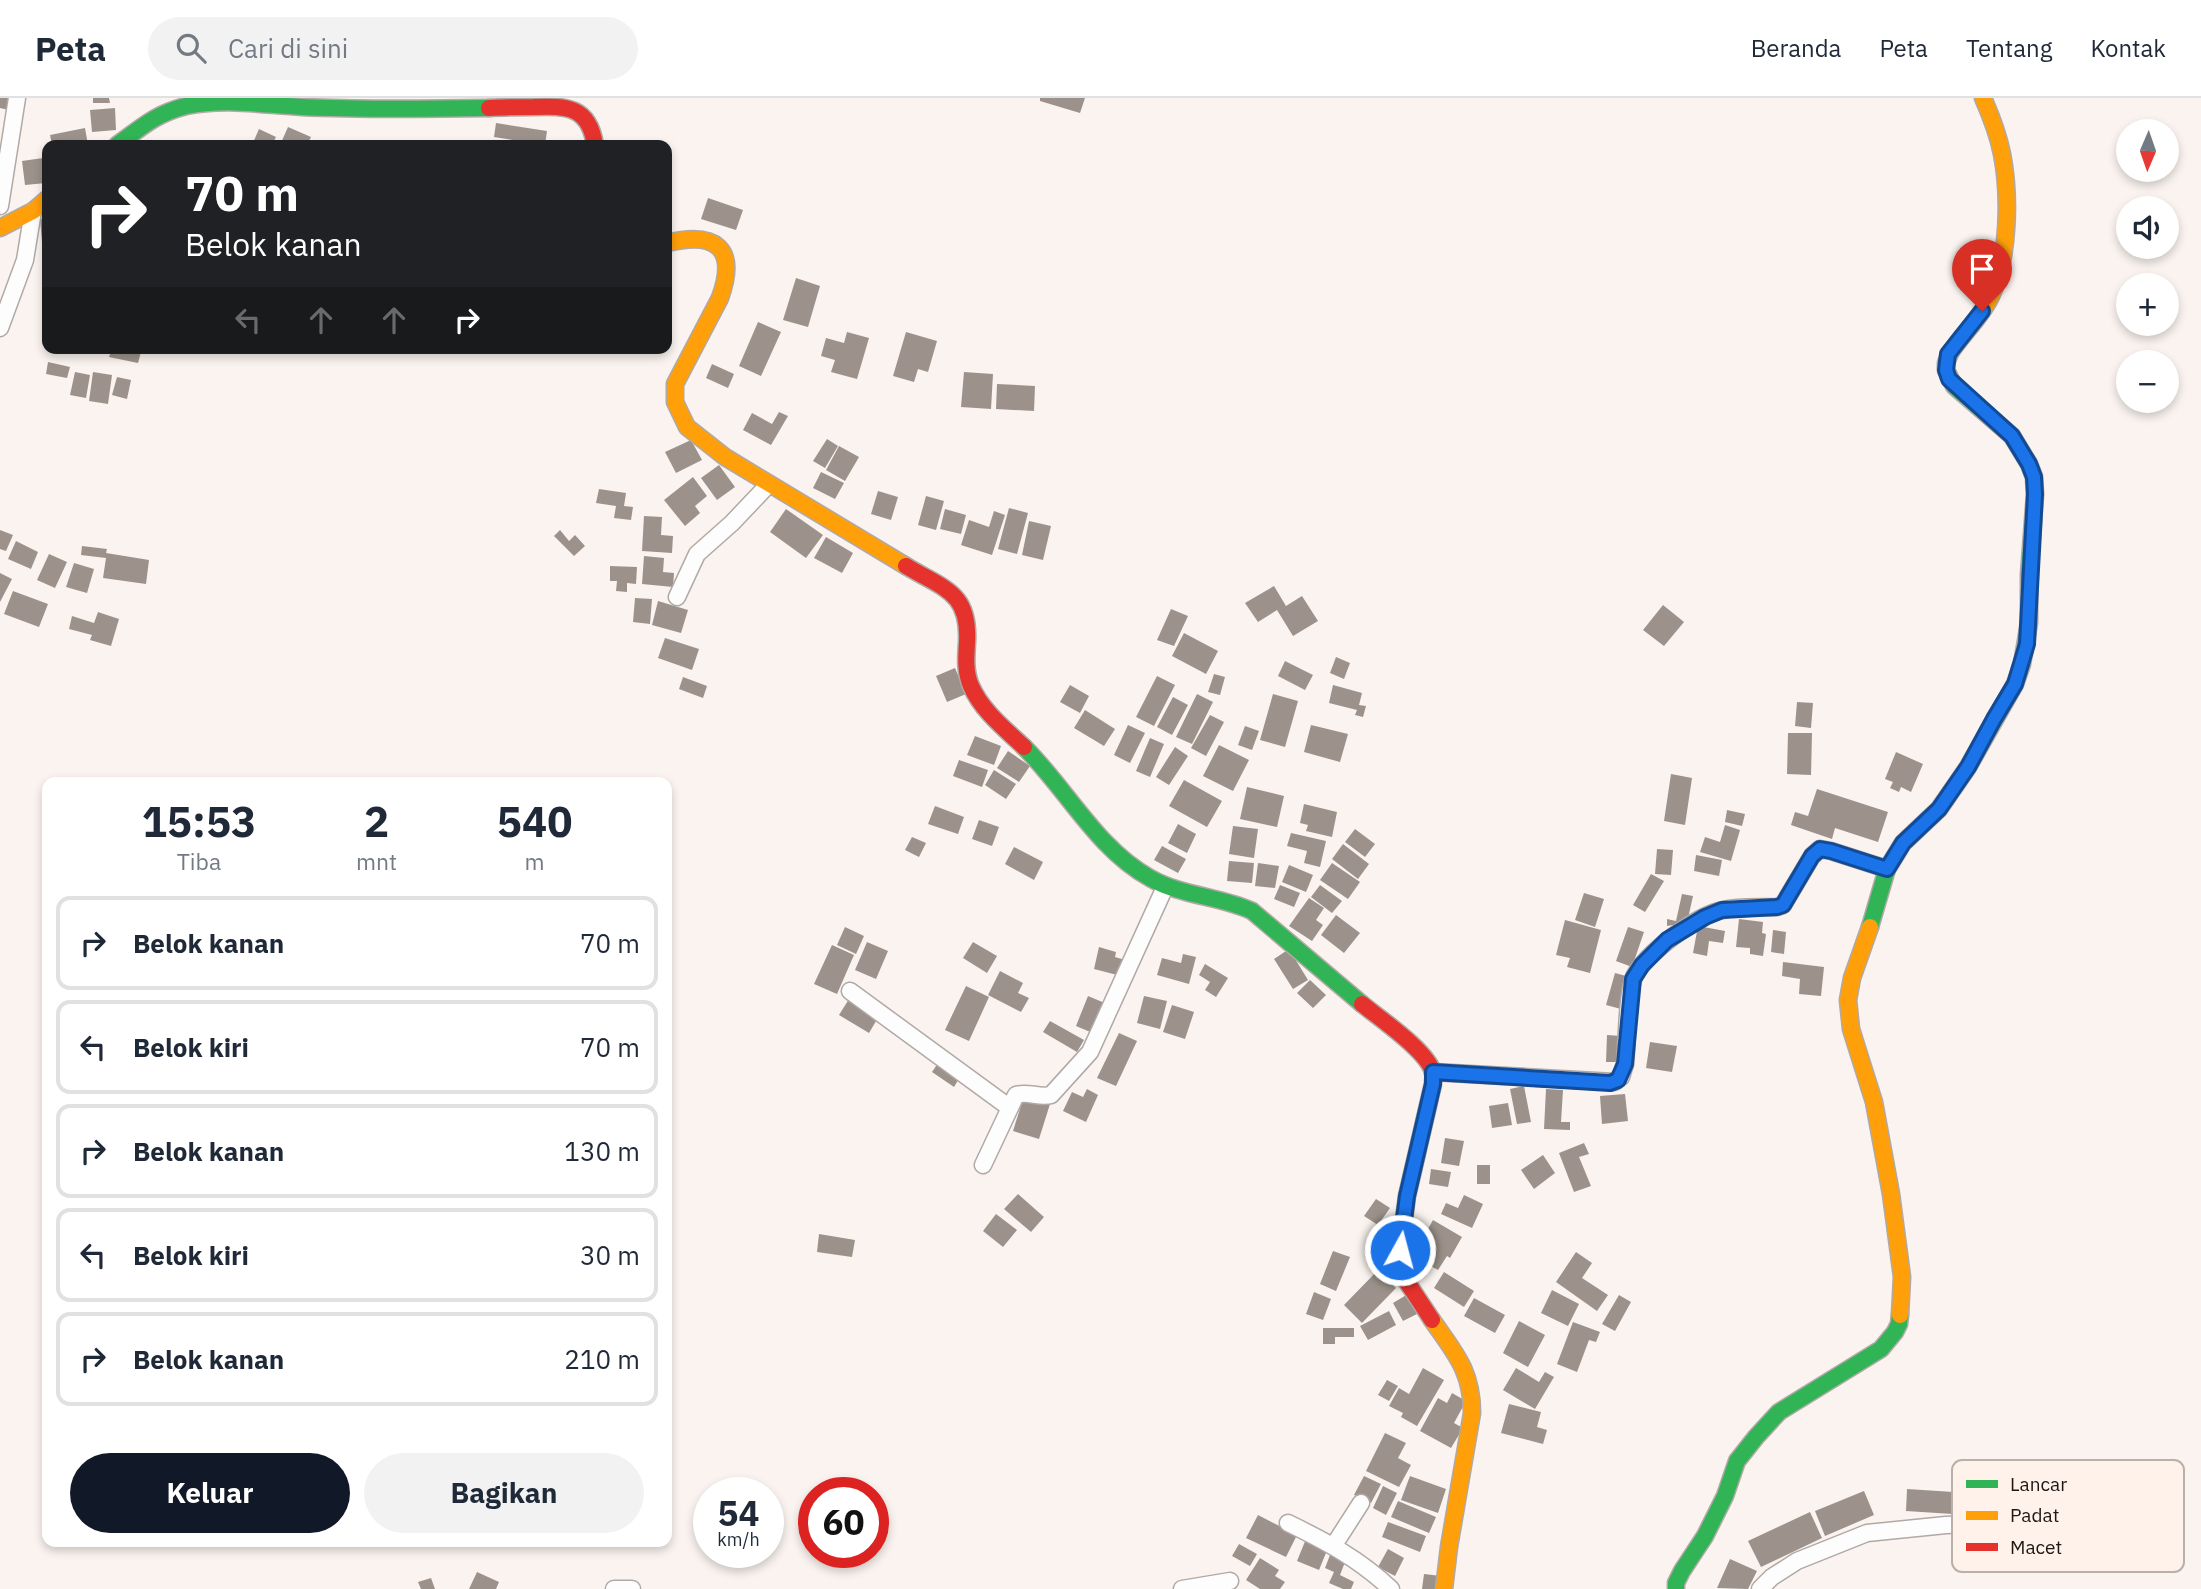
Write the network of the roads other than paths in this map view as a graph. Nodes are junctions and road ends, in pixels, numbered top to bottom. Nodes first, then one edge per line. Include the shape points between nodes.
1 (17, 98) edge
2 (1983, 98) edge
3 (124, 140) edge
4 (594, 140) edge
5 (42, 204) edge
6 (0, 206) edge
7 (33, 211) junction
8 (0, 228) edge
9 (672, 242) edge
10 (0, 328) edge
11 (769, 484) junction
12 (677, 597) dead end
13 (1887, 869) junction
14 (1165, 887) junction
15 (850, 991) dead end
16 (1433, 1072) junction
17 (1010, 1108) junction
18 (983, 1165) dead end
19 (1361, 1503) dead end
20 (1288, 1523) dead end
21 (1952, 1525) edge
22 (1334, 1545) junction
23 (1230, 1581) dead end
24 (614, 1589) edge
25 (632, 1589) edge
26 (1182, 1589) edge
27 (1391, 1589) edge
28 (1444, 1589) edge
29 (1675, 1589) edge
30 (1760, 1589) edge

1 - 6 street
2 - 13 main road via 2003,156 2002,263 1991,296 1948,354 1946,370 1954,386 2012,436 2034,477 2027,644 2015,684 1968,767 1939,809 1903,843
3 - 4 main road via 156,116 226,100 379,110 565,106 585,118
5 - 7 main road
7 - 8 main road
7 - 10 street via 25,260
9 - 11 main road via 691,238 712,243 719,247 729,269 675,384 679,413 698,437
11 - 12 street via 697,554
11 - 14 main road via 955,595 967,617 969,682 982,705 1100,834 1134,867
13 - 16 street via 1820,849 1783,905 1722,910 1667,940 1633,979 1625,1064 1614,1082
13 - 29 main road via 1848,1000 1891,1194 1902,1277 1899,1324 1881,1349 1779,1412 1756,1437 1737,1461 1725,1496
14 - 16 main road via 1246,907 1259,915 1418,1051
14 - 17 street via 1090,1052 1054,1093 1018,1094
15 - 17 street
16 - 28 main road via 1400,1250 1407,1282 1464,1367 1472,1392
17 - 18 street
19 - 22 street
20 - 22 street
21 - 30 street via 1867,1532 1797,1561
22 - 27 street
23 - 26 street
24 - 25 street

